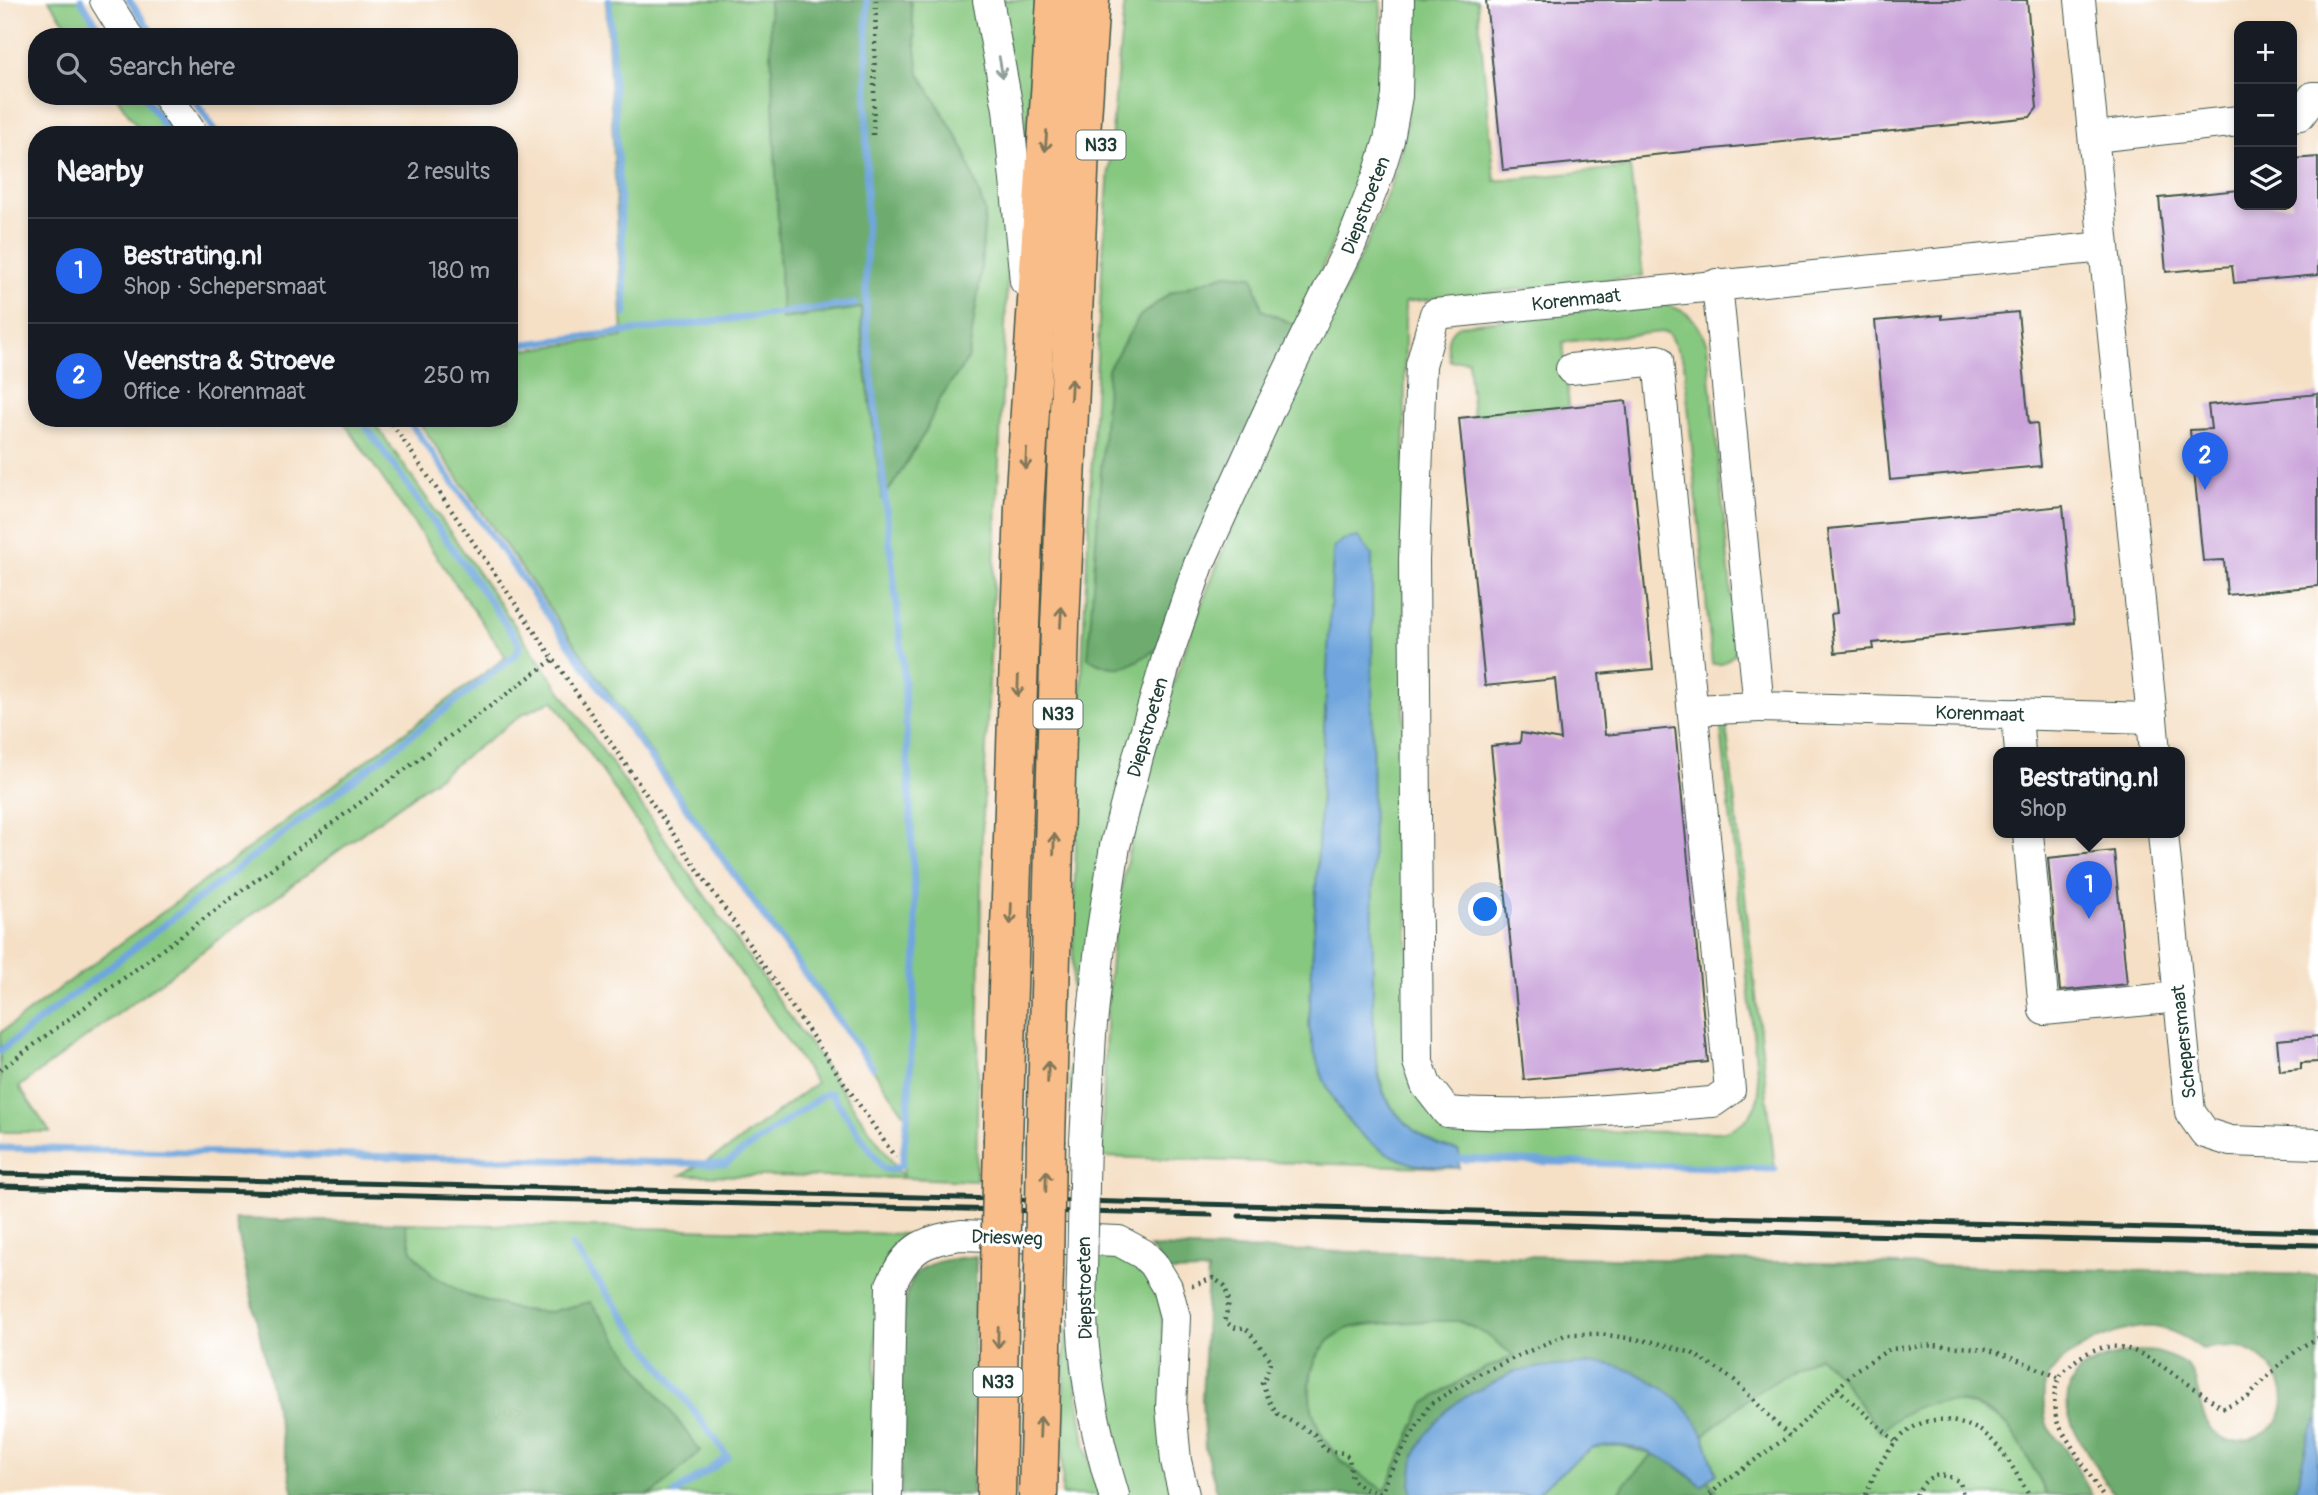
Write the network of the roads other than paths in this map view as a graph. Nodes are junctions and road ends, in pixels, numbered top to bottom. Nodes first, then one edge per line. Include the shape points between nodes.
1 (105, 0) edge
2 (988, 0) edge
3 (1056, 0) edge
4 (1090, 0) edge
5 (1117, 0) edge
6 (1399, 0) edge
7 (2080, 0) edge
8 (122, 28) edge
9 (2318, 97) edge
10 (173, 105) edge
11 (2297, 115) edge
12 (2234, 122) edge
13 (187, 126) edge
14 (2094, 137) junction
15 (2104, 247) junction
16 (1717, 285) junction
17 (1076, 289) junction
18 (1031, 366) junction
19 (1571, 369) dead end
20 (1759, 707) junction
21 (1693, 710) junction
22 (2017, 714) junction
23 (2152, 718) junction
24 (2020, 747) edge
25 (2154, 747) edge
26 (2028, 838) edge
27 (2163, 838) edge
28 (2179, 996) junction
29 (2318, 1144) edge
30 (887, 1495) edge
31 (996, 1495) edge
32 (1038, 1495) edge
33 (1114, 1495) edge
34 (1184, 1495) edge

1 - 8 street
2 -> 18 street via 1008,109
3 -> 18 highway, N33
4 - 17 highway
5 - 17 highway, N33 via 1099,162
6 - 33 street, Diepstroeten, bridge via 1397,96 1378,175 1351,244 1270,406 1199,565 1168,655 1115,846 1091,1034 1081,1297 1089,1382
7 - 14 street
9 - 11 street
10 - 13 street
12 - 14 street
14 - 15 street
15 - 16 street, Korenmaat
15 - 23 street
16 - 20 street
16 - 21 street, Korenmaat via 1435,314 1422,365 1414,559 1418,1062 1426,1085 1447,1112 1479,1115 1713,1102 1730,1090
32 -> 17 highway, N33, bridge via 1060,626
18 -> 31 highway, N33, bridge via 1003,1139
19 - 21 street via 1658,360
20 - 21 street, Korenmaat
20 - 22 street, Korenmaat
22 - 23 street, Korenmaat
22 - 24 street
23 - 25 street
26 - 28 street via 2044,1010
27 - 28 street, Schepersmaat
28 - 29 street, Schepersmaat via 2190,1112 2205,1133 2230,1142
30 - 34 street, Driesweg via 891,1285 905,1257 916,1249 961,1235 1119,1241 1153,1264 1167,1287 1175,1317 1171,1408

